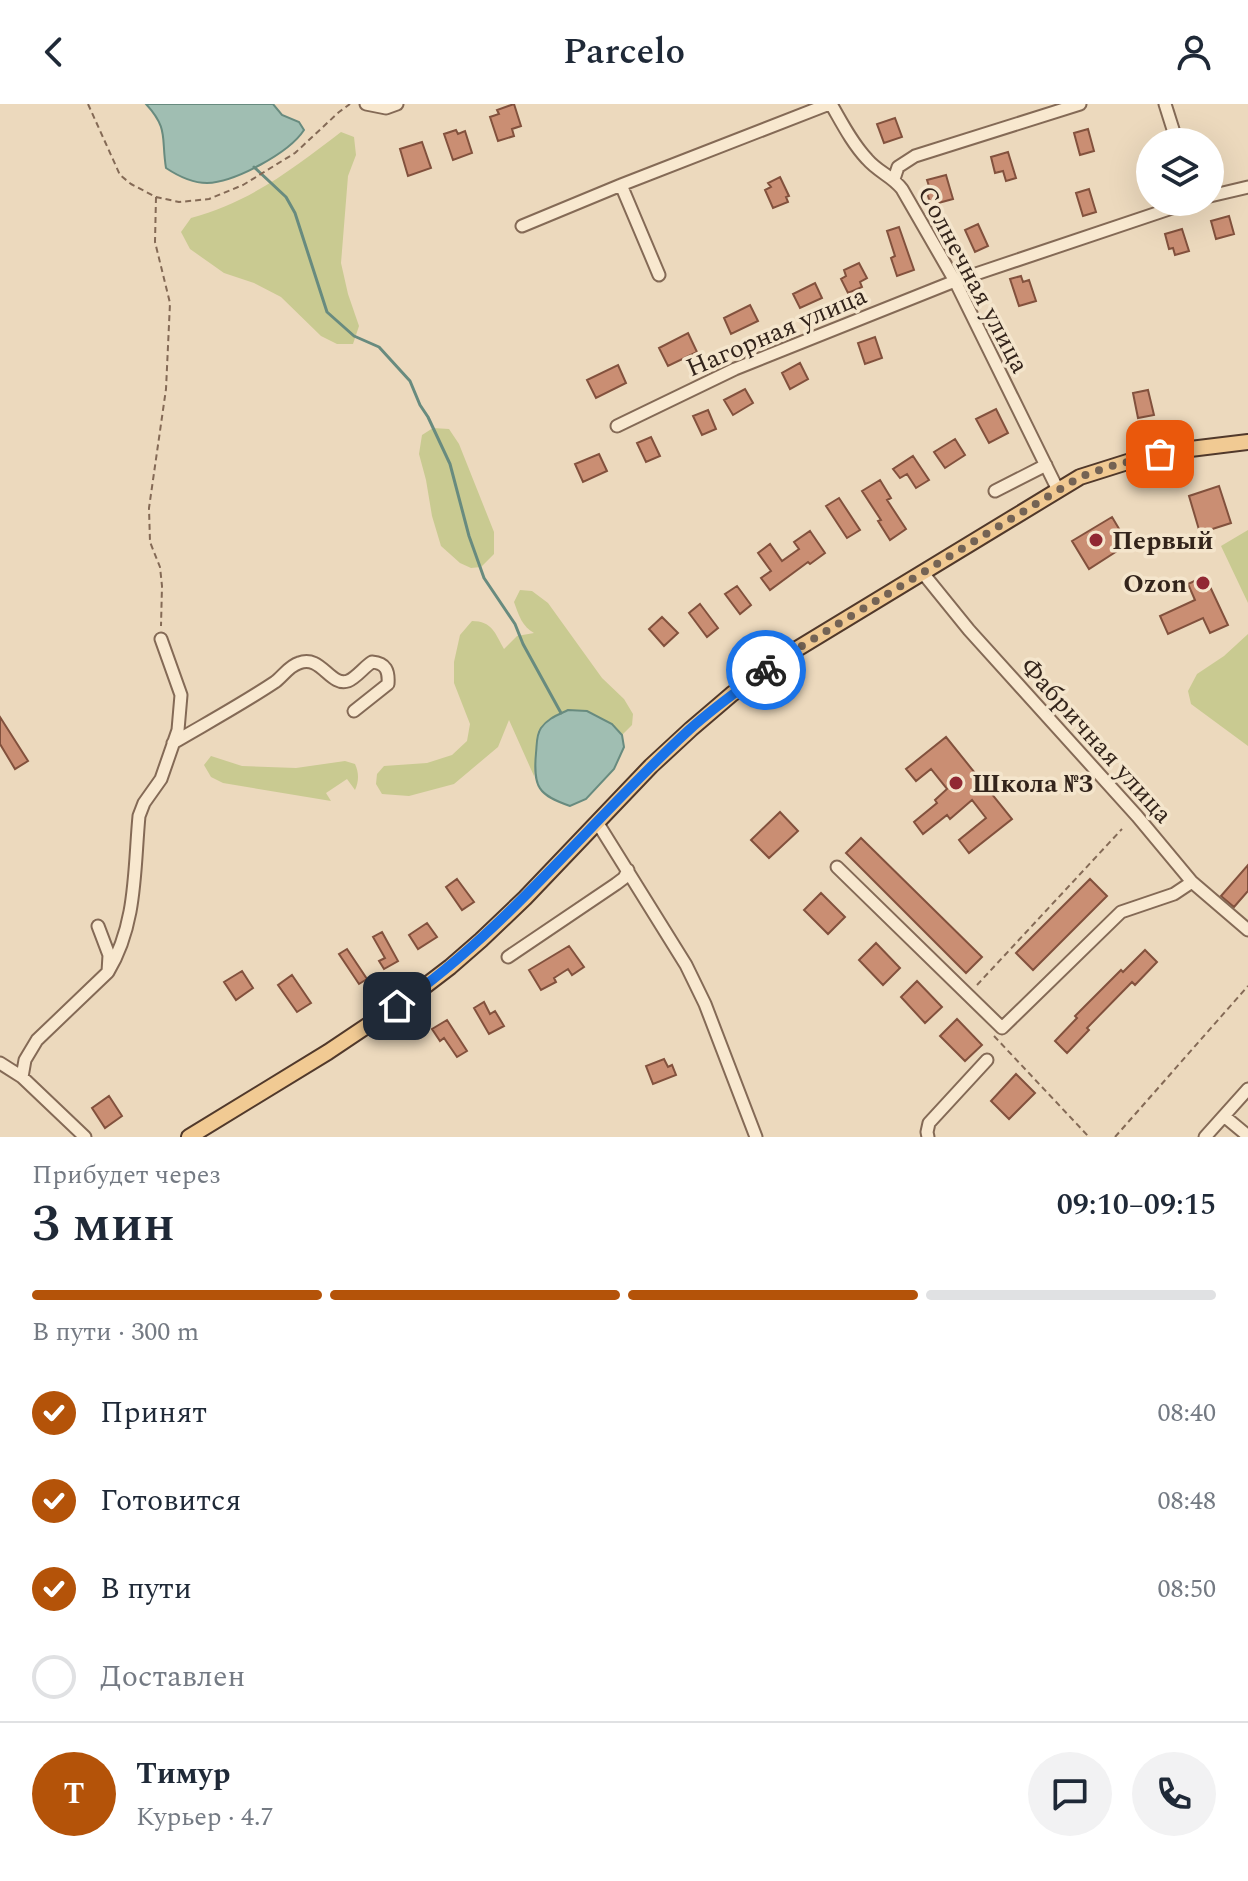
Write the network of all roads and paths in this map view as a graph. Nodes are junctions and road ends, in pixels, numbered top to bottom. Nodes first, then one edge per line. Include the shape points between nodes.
1 (88, 104) edge
2 (350, 104) edge
3 (366, 104) edge
4 (830, 104) edge
5 (1080, 104) edge
6 (1165, 104) edge
7 (391, 106) edge
8 (1173, 128) edge
9 (894, 179) junction
10 (621, 185) junction
11 (1248, 187) edge
12 (1224, 193) edge
13 (156, 197) junction
14 (1148, 216) edge
15 (522, 226) dead end
16 (659, 275) dead end
17 (955, 281) junction
18 (617, 426) dead end
19 (1248, 442) edge
20 (1046, 465) junction
21 (1058, 490) junction
22 (995, 491) dead end
23 (922, 572) junction
24 (161, 639) joint
25 (354, 711) dead end
26 (173, 743) junction
27 (597, 822) junction
28 (837, 867) dead end
29 (628, 870) junction
30 (1192, 882) junction
31 (98, 926) dead end
32 (1248, 930) edge
33 (508, 957) dead end
34 (108, 972) junction
35 (1248, 986) edge
36 (987, 1060) dead end
37 (0, 1063) edge
38 (22, 1077) junction
39 (1248, 1089) edge
40 (1224, 1116) junction
41 (1248, 1136) edge
42 (85, 1137) edge
43 (189, 1137) edge
44 (756, 1137) edge
45 (928, 1137) edge
46 (1115, 1137) edge
47 (1205, 1137) edge

1 - 13 path via 120,175
2 - 13 path via 295,153 243,185 209,199 179,202
3 - 7 street
4 - 9 street, Солнечная улица via 866,159
4 - 10 street
5 - 9 street via 915,156 898,167
6 - 8 street
9 - 17 street, Солнечная улица
10 - 15 street
10 - 16 street
11 - 12 street
13 - 24 path via 155,242 170,303 166,389 149,508 150,542 162,586
14 - 17 street, Нагорная улица
17 - 18 street, Нагорная улица via 735,369
17 - 20 street, Солнечная улица
19 - 21 main road via 1137,459 1080,477
20 - 21 street, Солнечная улица
20 - 22 street
21 - 23 main road
23 - 27 main road via 732,694
23 - 30 street, Фабричная улица
24 - 26 street via 181,695
25 - 26 street via 388,684 385,666 372,662 344,682 303,661
26 - 34 street via 161,779 139,816 132,909 119,955
27 - 29 street
27 - 43 main road via 450,967 340,1044
28 - 30 street via 1002,1028 1121,912 1174,894
29 - 33 street via 616,884
29 - 44 street via 705,1004
30 - 32 street, Фабричная улица
31 - 34 street via 109,955
34 - 38 street via 37,1040
35 - 46 path
36 - 45 street via 929,1123
37 - 38 street
38 - 42 street
39 - 40 street
40 - 41 street
40 - 47 street

